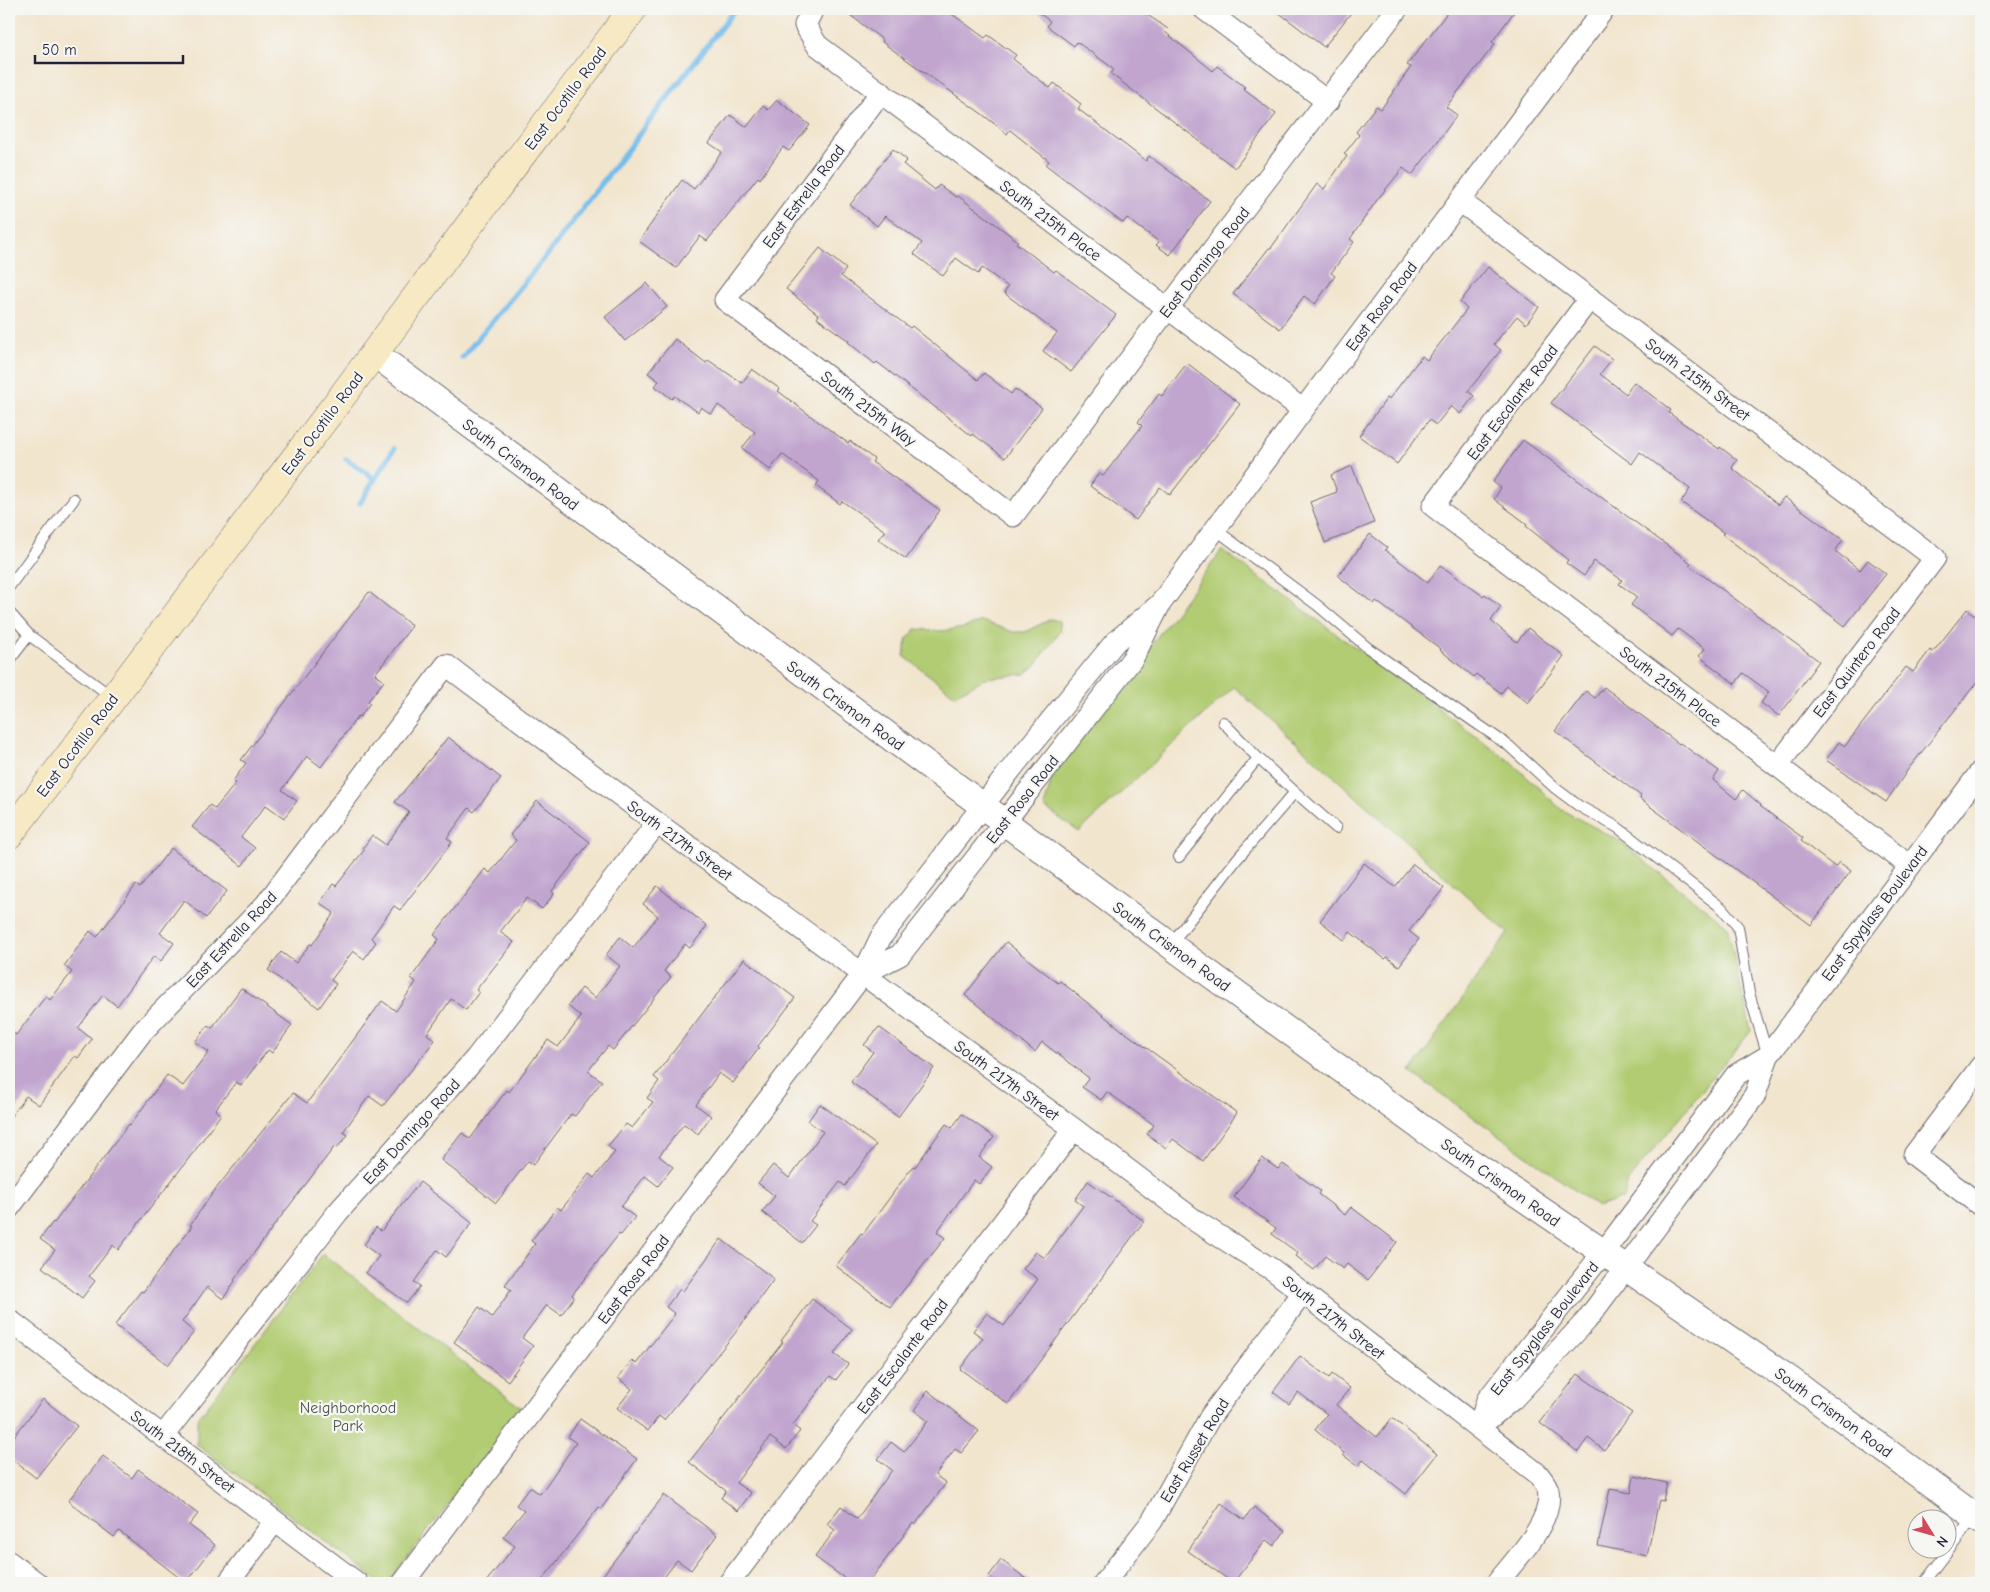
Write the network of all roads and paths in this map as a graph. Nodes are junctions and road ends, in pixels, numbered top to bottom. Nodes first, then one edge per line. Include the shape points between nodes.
1 (633, 9) edge
2 (1204, 9) edge
3 (1397, 9) edge
4 (1604, 9) edge
5 (809, 17) edge
6 (881, 92) junction
7 (1328, 102) junction
8 (1460, 201) junction
9 (1590, 298) junction
10 (725, 300) joint
11 (1168, 308) junction
12 (374, 354) junction
13 (1302, 410) junction
14 (74, 499) dead end
15 (1433, 506) joint
16 (1014, 516) joint
17 (1215, 529) junction
18 (1935, 558) joint
19 (9, 587) edge
20 (9, 612) edge
21 (29, 635) junction
22 (9, 661) edge
23 (446, 665) joint
24 (113, 698) junction
25 (1223, 722) dead end
26 (1258, 758) junction
27 (1777, 766) junction
28 (1981, 770) edge
29 (1295, 792) junction
30 (993, 814) junction
31 (657, 823) junction
32 (1336, 828) dead end
33 (9, 835) edge
34 (1179, 857) dead end
35 (1910, 866) junction
36 (1170, 945) junction
37 (863, 974) junction
38 (1768, 1056) junction
39 (1981, 1066) edge
40 (1074, 1129) junction
41 (1981, 1206) edge
42 (9, 1208) edge
43 (1603, 1253) junction
44 (1626, 1268) junction
45 (1302, 1294) junction
46 (9, 1320) edge
47 (1479, 1428) junction
48 (163, 1436) junction
49 (1978, 1519) edge
50 (275, 1521) junction
51 (9, 1562) edge
52 (37, 1583) edge
53 (228, 1583) edge
54 (356, 1583) edge
55 (403, 1583) edge
56 (729, 1583) edge
57 (1104, 1583) edge
58 (1497, 1583) edge
59 (1924, 1583) edge

1 - 12 main road, East Ocotillo Road
2 - 7 street
3 - 7 street, East Domingo Road
4 - 8 street, East Rosa Road
5 - 6 street, South 215th Place via 817,45
6 - 10 street, East Estrella Road
6 - 11 street, South 215th Place
7 - 11 street, East Domingo Road
8 - 9 street, South 215th Street
8 - 13 street, East Rosa Road
9 - 15 street, East Escalante Road
9 - 18 street, South 215th Street
10 - 16 street, South 215th Way
11 - 13 street, South 215th Place
11 - 16 street, East Domingo Road
12 - 24 main road, East Ocotillo Road
12 - 30 street, South Crismon Road
13 - 17 street, East Rosa Road
14 - 19 lane
15 - 27 street, South 215th Place
17 - 30 street, East Rosa Road via 1160,604 1133,658
17 - 38 lane via 1317,605 1368,648 1509,746 1579,806 1617,827 1722,908 1738,927 1749,993
18 - 27 street, East Quintero Road
20 - 21 lane
21 - 22 lane
21 - 24 lane
23 - 31 street, South 217th Street
23 - 42 street, East Estrella Road via 266,904 142,1032
24 - 33 main road, East Ocotillo Road
25 - 26 lane
26 - 29 lane
26 - 34 lane
27 - 35 street, South 215th Place
28 - 35 street, East Spyglass Boulevard
29 - 32 lane
29 - 36 lane via 1237,859
30 - 36 street, South Crismon Road
30 - 37 street, East Rosa Road via 900,955
31 - 37 street, South 217th Street
31 - 48 street, East Domingo Road via 476,1058 338,1212
35 - 38 street, East Spyglass Boulevard
36 - 43 street, South Crismon Road via 1438,1139
37 - 40 street, South 217th Street
37 - 55 street, East Rosa Road
38 - 43 street, East Spyglass Boulevard via 1736,1075
38 - 44 street, East Spyglass Boulevard via 1755,1095
39 - 41 street via 1914,1155
40 - 45 street, South 217th Street via 1197,1222 1273,1270
40 - 56 street, East Escalante Road
43 - 44 street, South Crismon Road
43 - 47 street, East Spyglass Boulevard via 1487,1400
44 - 47 street, East Spyglass Boulevard via 1586,1321 1513,1399
44 - 49 street, South Crismon Road via 1789,1379
45 - 47 street, South 217th Street
45 - 57 street, East Russet Road via 1210,1416 1152,1522
46 - 48 street, South 218th Street
47 - 58 street, South 217th Street via 1538,1474 1548,1489 1549,1506 1535,1535
48 - 50 street, South 218th Street
49 - 59 lane
50 - 53 street
50 - 54 street, South 218th Street
51 - 52 street

